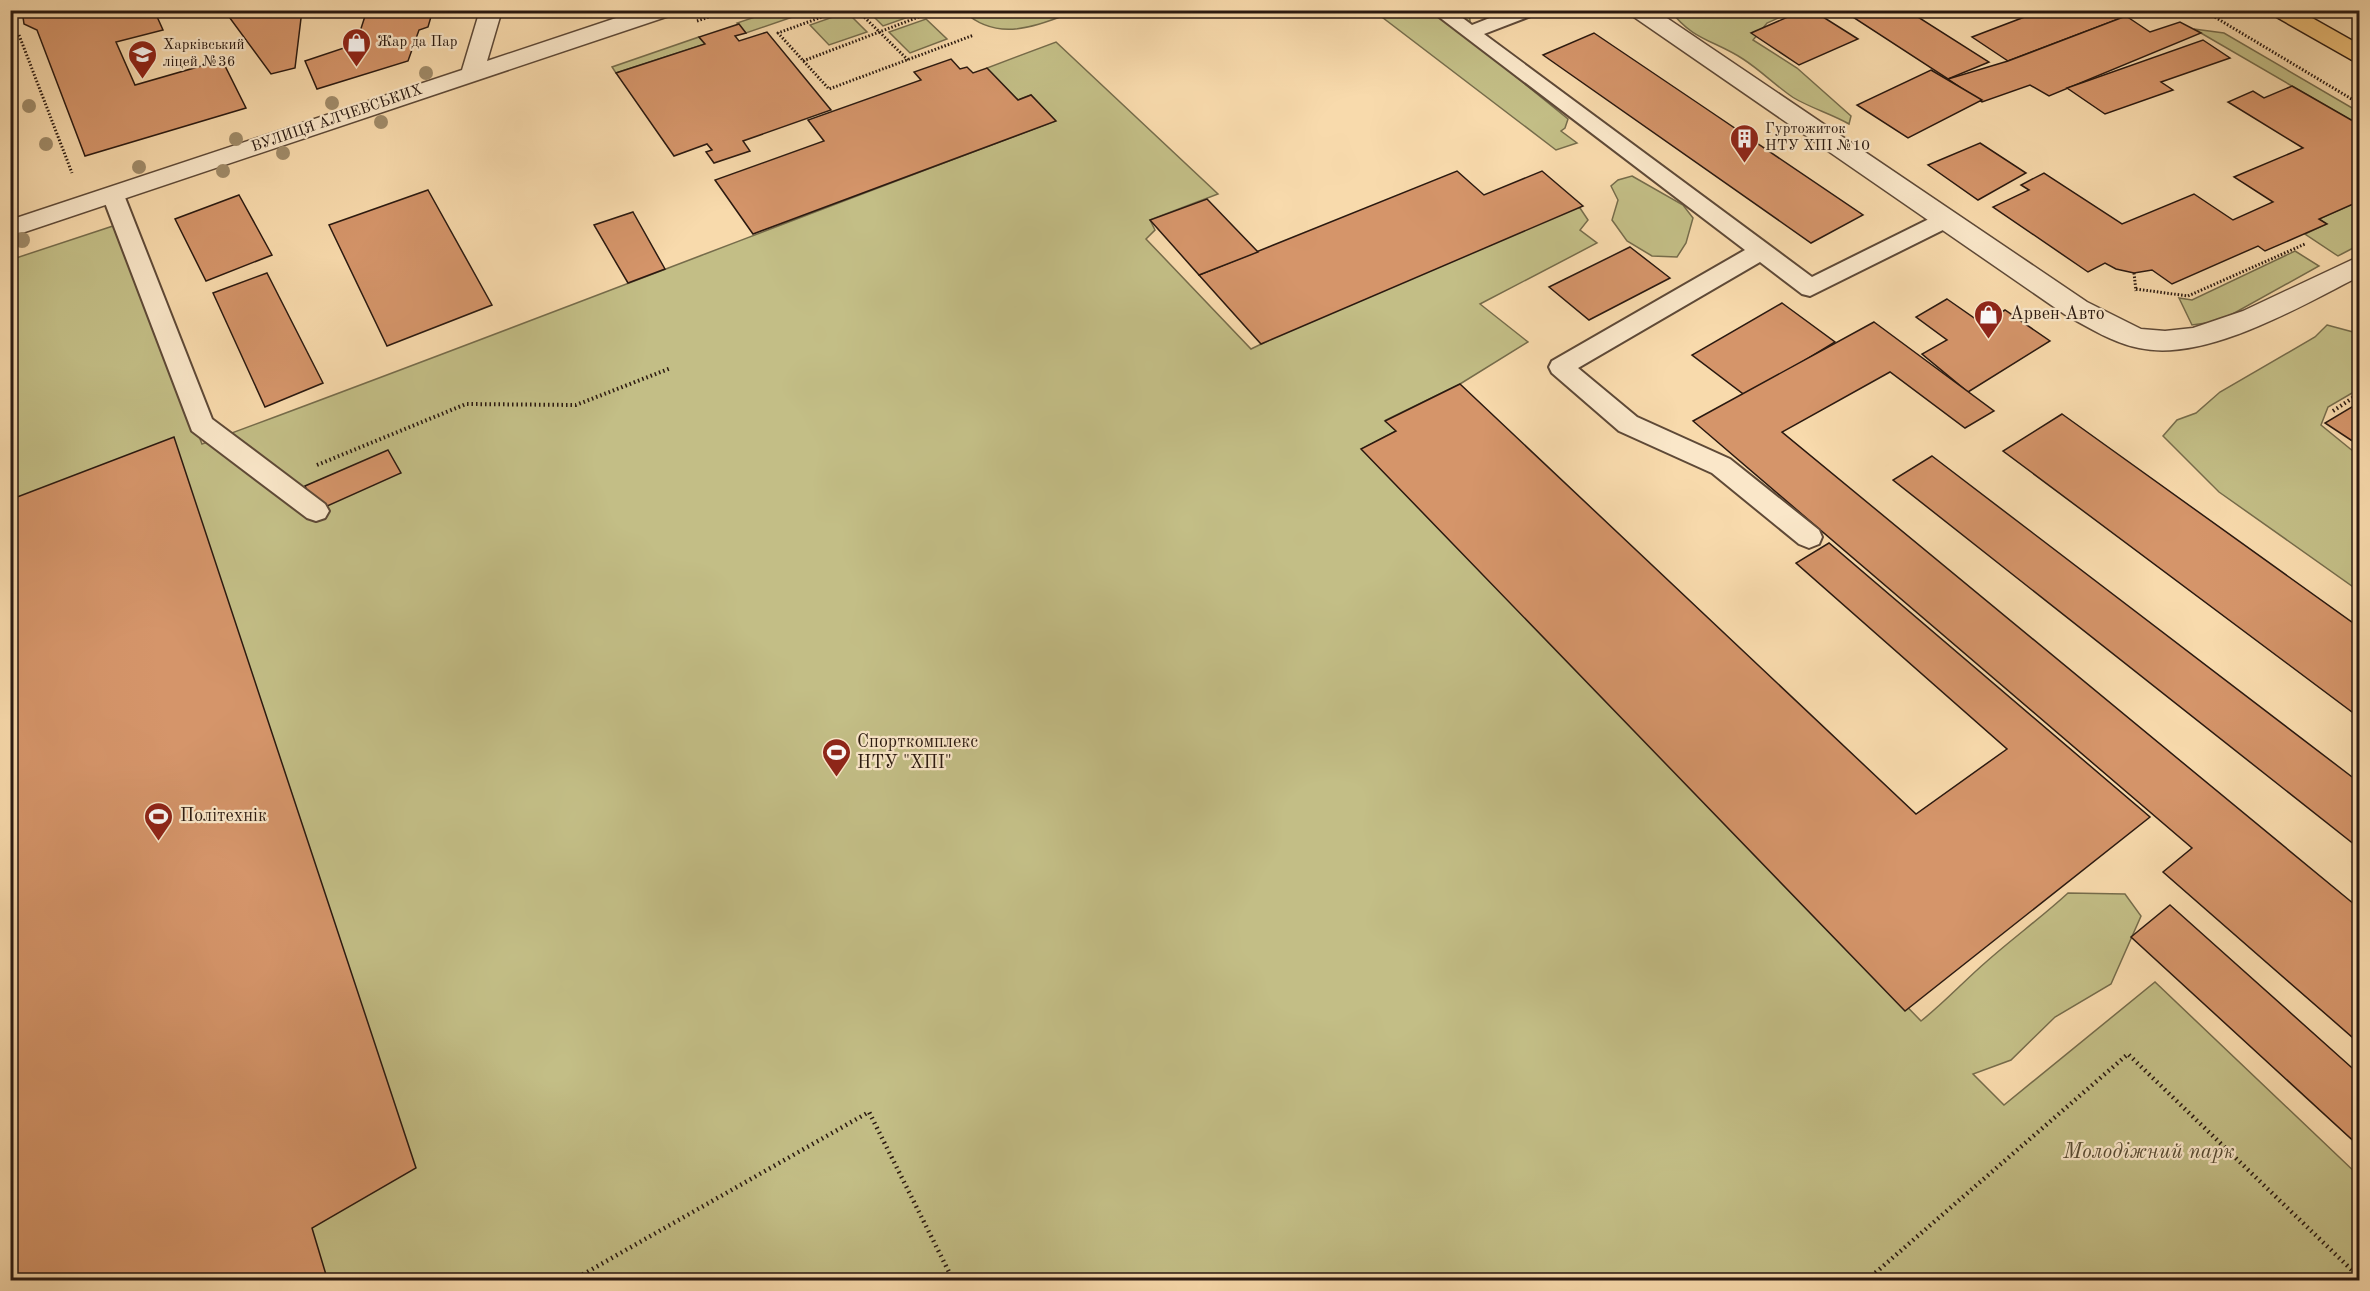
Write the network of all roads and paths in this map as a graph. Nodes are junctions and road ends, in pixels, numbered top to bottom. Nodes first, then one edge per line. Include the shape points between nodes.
1 (491, 10) edge
2 (664, 10) edge
3 (841, 10) edge
4 (857, 10) edge
5 (937, 10) edge
6 (1439, 10) edge
7 (1528, 10) edge
8 (1639, 10) edge
9 (2203, 10) edge
10 (2281, 10) edge
11 (879, 32) junction
12 (1470, 33) junction
13 (20, 34) dead end
14 (974, 35) dead end
15 (2360, 55) edge
16 (908, 60) junction
17 (803, 61) junction
18 (472, 74) junction
19 (2360, 104) edge
20 (76, 182) dead end
21 (113, 195) junction
22 (1945, 220) junction
23 (10, 230) edge
24 (2305, 244) dead end
25 (1761, 251) junction
26 (2360, 265) edge
27 (2136, 289) dead end
28 (671, 368) dead end
29 (2360, 393) edge
30 (2333, 411) dead end
31 (277, 481) junction
32 (316, 511) dead end
33 (1809, 537) dead end
34 (2360, 1278) edge
35 (573, 1281) edge
36 (953, 1281) edge
37 (1867, 1281) edge

1 - 18 street
2 - 18 street, ВУЛИЦЯ АЛЧЕВСЬКИХ
3 - 17 path via 778,33
4 - 11 path
5 - 11 path
6 - 12 lane
7 - 12 lane
8 - 22 street
9 - 19 path
10 - 15 main road
11 - 16 path
11 - 17 path
12 - 25 lane
13 - 20 path
14 - 16 path
16 - 17 path via 830,89
18 - 21 street, ВУЛИЦЯ АЛЧЕВСЬКИХ
21 - 23 street, ВУЛИЦЯ АЛЧЕВСЬКИХ
21 - 31 lane via 201,424
22 - 25 lane via 1810,288
22 - 26 street via 2077,309 2139,339 2182,341 2234,326
24 - 27 path via 2188,296
25 - 33 lane via 1561,367 1628,424 1721,466
28 - 31 path via 576,405 466,404
29 - 30 path
31 - 32 lane
34 - 37 path via 2128,1054
35 - 36 path via 869,1112

